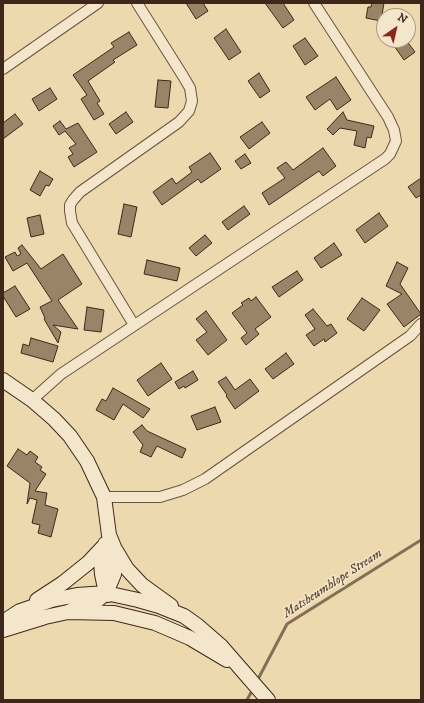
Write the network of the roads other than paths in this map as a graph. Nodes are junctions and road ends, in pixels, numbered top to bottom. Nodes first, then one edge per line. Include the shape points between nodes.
1 (98, 3) edge
2 (137, 3) edge
3 (314, 3) edge
4 (3, 68) edge
5 (421, 324) edge
6 (134, 325) junction
7 (3, 380) edge
8 (32, 400) junction
9 (104, 497) junction
10 (109, 542) junction
11 (106, 593) junction
12 (20, 611) junction
13 (68, 612) junction
14 (184, 616) junction
15 (137, 618) junction
16 (3, 622) edge
17 (3, 630) edge
18 (241, 668) junction
19 (268, 700) edge

1 - 4 street
2 - 6 street via 190,88 192,101 189,111 179,122 80,192 70,205 72,223
3 - 6 street via 388,117 396,141 390,154
5 - 9 street via 410,336 205,479 183,490 160,497
6 - 8 street via 61,374
7 - 8 main road
8 - 9 main road via 70,436 87,461
9 - 10 main road
10 - 11 main road via 114,574
10 - 12 main road via 88,563
10 - 14 main road via 142,585
11 - 12 main road via 52,600
11 - 13 main road via 99,599
11 - 14 main road via 152,604
11 - 15 main road
12 - 16 main road
13 - 15 main road via 114,613
13 - 17 main road
14 - 18 main road via 221,646
15 - 18 main road via 190,638
18 - 19 main road

